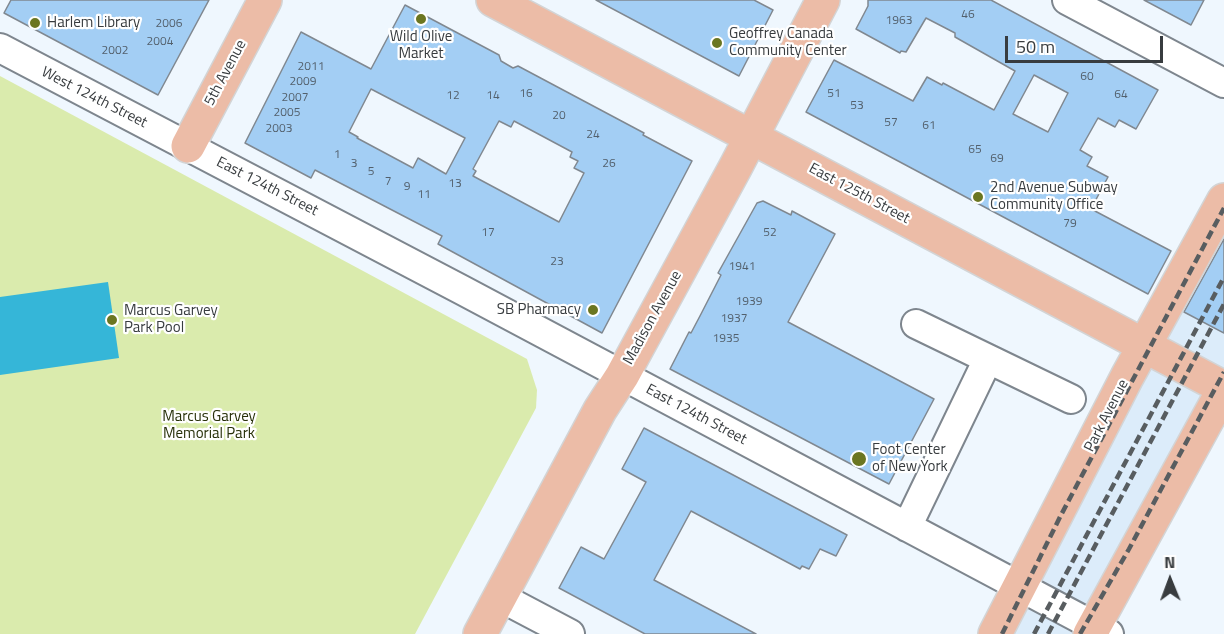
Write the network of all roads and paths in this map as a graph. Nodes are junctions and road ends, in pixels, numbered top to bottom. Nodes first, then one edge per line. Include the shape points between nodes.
1 (265, 0) edge
2 (493, 0) edge
3 (823, 0) edge
4 (1067, 0) edge
5 (0, 48) edge
6 (1224, 83) edge
7 (752, 136) junction
8 (188, 146) junction
9 (1224, 200) edge
10 (916, 324) dead end
11 (1145, 346) junction
12 (988, 359) junction
13 (622, 376) junction
14 (1224, 388) edge
15 (1071, 399) dead end
16 (907, 527) junction
17 (1019, 586) junction
18 (500, 597) junction
19 (1098, 631) edge
20 (480, 634) edge
21 (570, 634) edge
22 (995, 634) edge

1 - 8 main road, 5th Avenue
2 - 7 main road, East 125th Street
3 - 7 main road, Madison Avenue
4 - 6 street
5 - 8 street, West 124th Street
7 - 11 main road, East 125th Street
7 - 13 main road, Madison Avenue
8 - 13 street, East 124th Street
9 - 11 main road, Park Avenue
10 - 12 street
11 - 14 main road, East 125th Street
11 - 17 main road, Park Avenue
12 - 15 street
12 - 16 street
13 - 16 street, East 124th Street
13 - 18 main road, Madison Avenue
14 - 19 main road
16 - 17 street, East 124th Street
17 - 19 street, East 124th Street
17 - 22 main road, Park Avenue
18 - 20 main road, Madison Avenue
18 - 21 street

